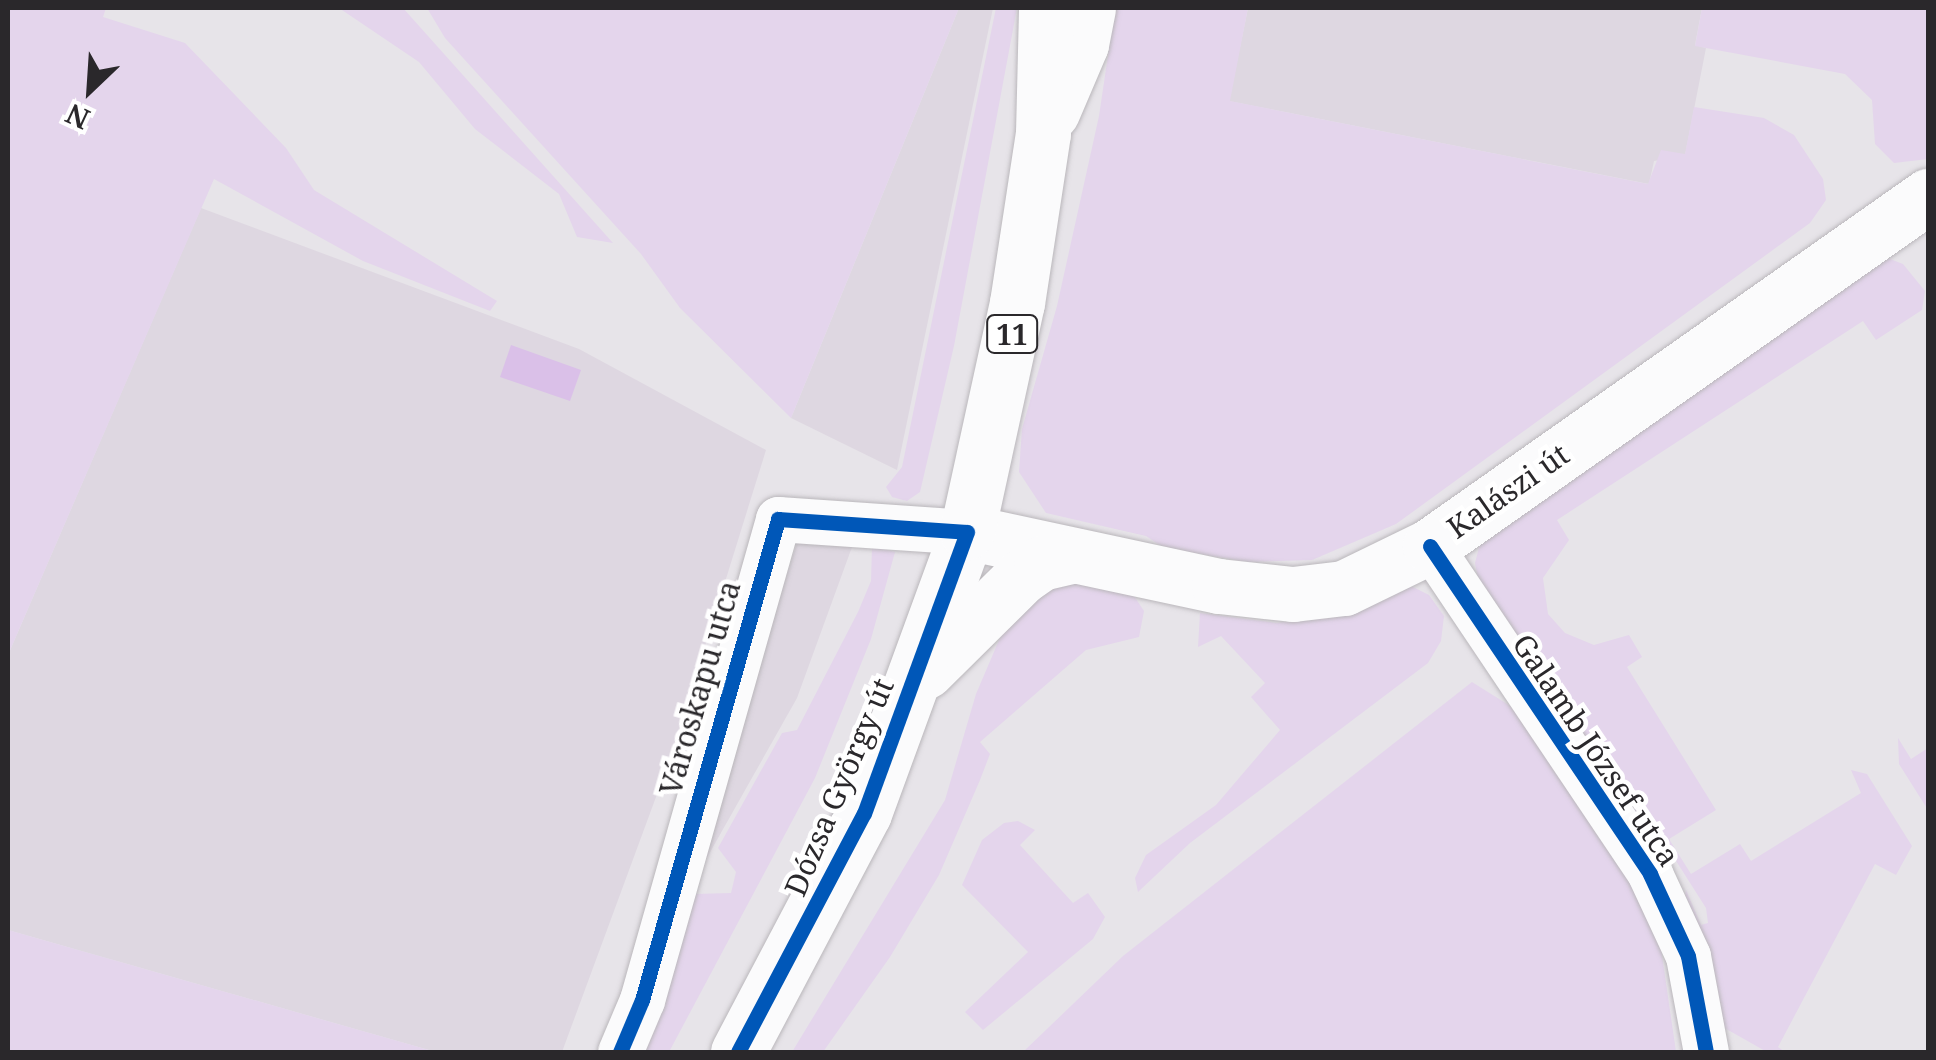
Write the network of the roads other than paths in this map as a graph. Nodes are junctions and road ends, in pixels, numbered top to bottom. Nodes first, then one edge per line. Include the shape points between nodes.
1 (1046, 8) edge
2 (1088, 8) edge
3 (1043, 133) junction
4 (1928, 196) edge
5 (967, 532) junction
6 (1430, 546) junction
7 (1072, 556) junction
8 (913, 683) junction
9 (620, 1052) edge
10 (738, 1052) edge
11 (1706, 1052) edge

1 - 3 main road, 11
2 - 3 main road, 11
3 - 5 main road, 11 via 1018,304
4 - 6 main road, Kalászi út
5 - 7 main road, Kalászi út
5 - 8 main road, Dózsa György út / 11
5 - 9 street, Városkapu utca via 778,519 642,1000
6 - 7 main road, Kalászi út via 1344,588 1293,594
6 - 11 street, Galamb József utca via 1650,874 1688,956
7 - 8 main road via 1020,577
8 - 10 main road, Dózsa György út / 11 via 864,813

